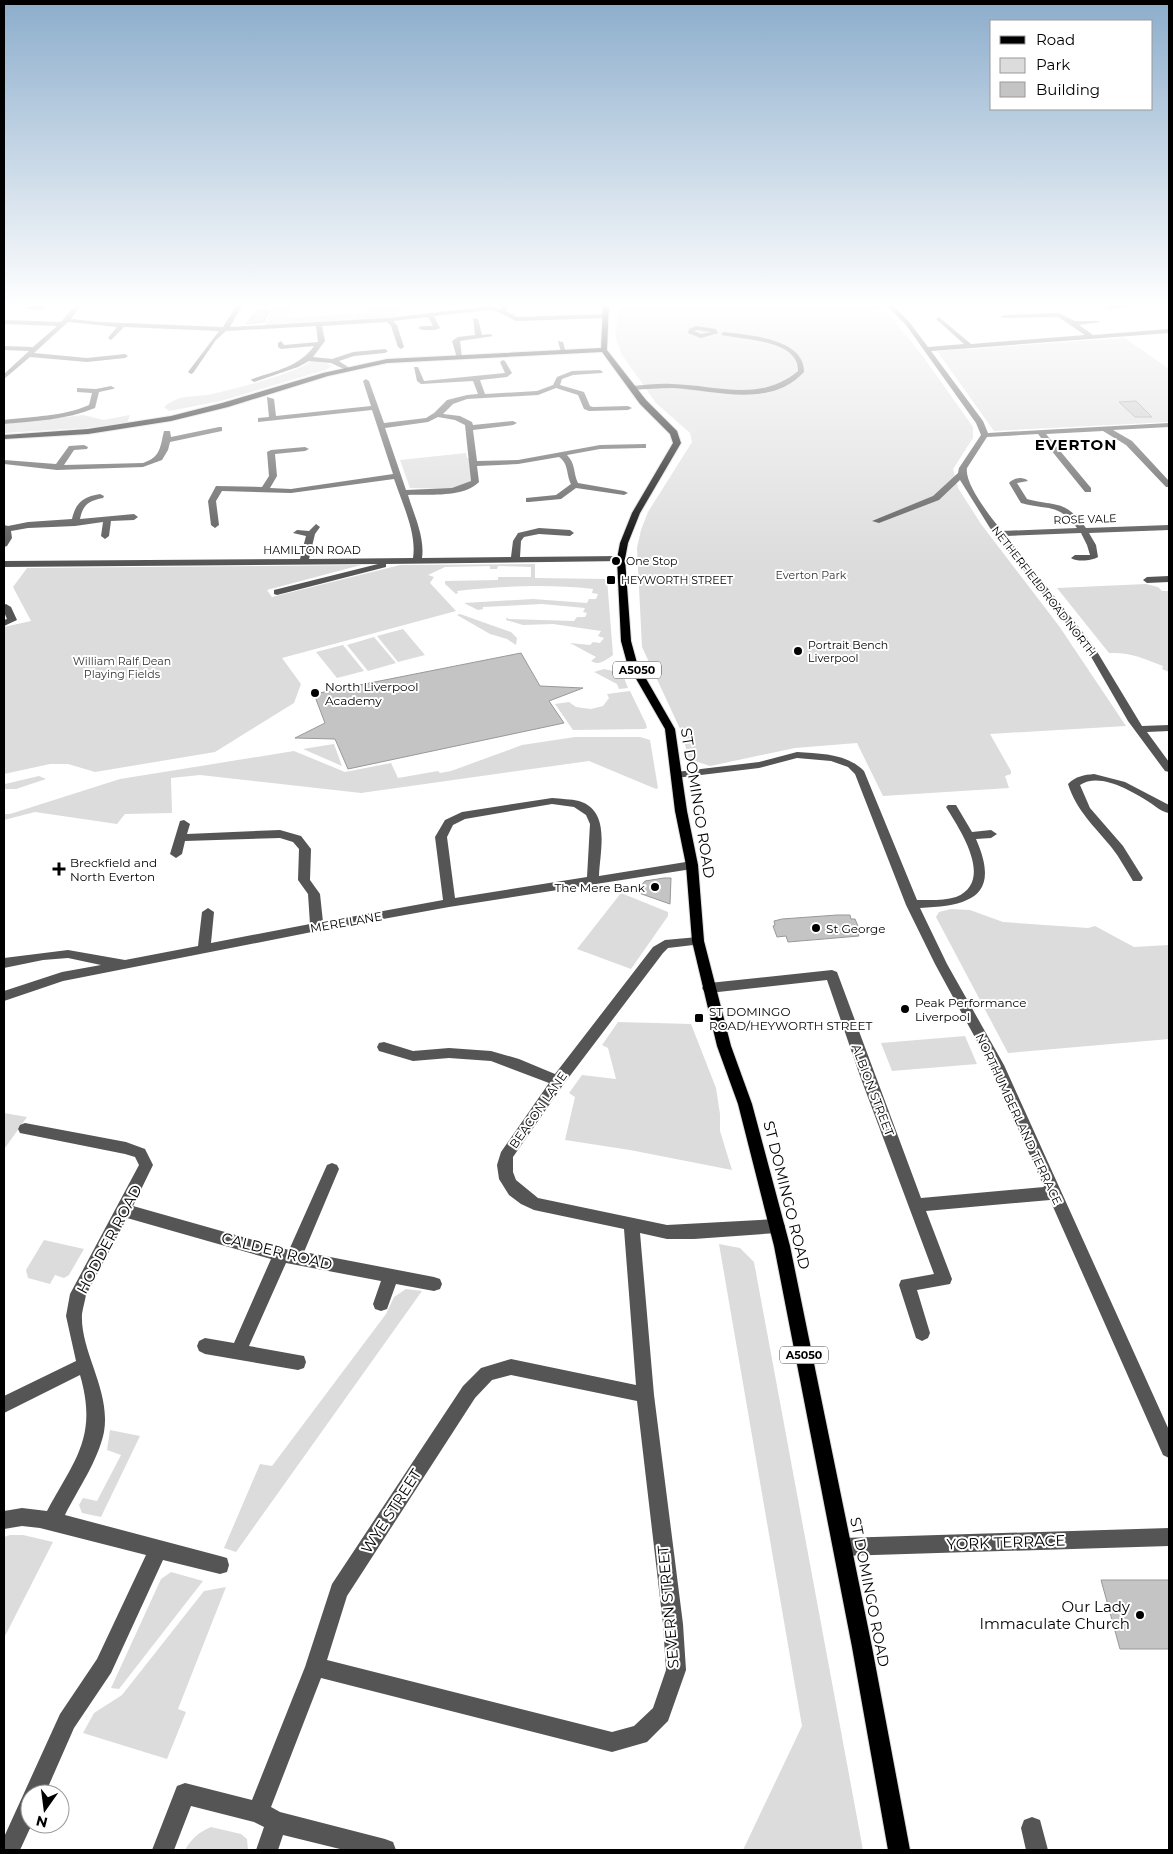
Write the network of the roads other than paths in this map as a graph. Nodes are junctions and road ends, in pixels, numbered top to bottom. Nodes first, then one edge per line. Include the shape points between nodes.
1 (96, 390) edge
2 (272, 391) edge
3 (369, 391) edge
4 (480, 391) edge
5 (544, 391) edge
6 (573, 391) edge
7 (635, 391) edge
8 (703, 391) edge
9 (756, 391) edge
10 (957, 391) edge
11 (482, 395) junction
12 (268, 403) dead end
13 (374, 408) junction
14 (628, 408) dead end
15 (437, 415) junction
16 (273, 419) junction
17 (260, 420) dead end
18 (4, 422) edge
19 (513, 423) dead end
20 (1169, 425) edge
21 (380, 426) junction
22 (470, 428) junction
23 (1105, 429) junction
24 (219, 430) dead end
25 (1040, 432) junction
26 (985, 435) junction
27 (4, 437) edge
28 (643, 446) dead end
29 (84, 447) dead end
30 (305, 449) dead end
31 (560, 454) junction
32 (4, 462) edge
33 (153, 463) junction
34 (473, 464) junction
35 (163, 467) dead end
36 (57, 468) junction
37 (962, 474) junction
38 (398, 476) junction
39 (1024, 481) dead end
40 (575, 485) junction
41 (1169, 485) edge
42 (264, 490) junction
43 (1088, 490) dead end
44 (403, 493) junction
45 (624, 493) dead end
46 (77, 494) dead end
47 (100, 496) dead end
48 (87, 499) junction
49 (529, 500) dead end
50 (134, 517) dead end
51 (107, 520) junction
52 (876, 521) dead end
53 (75, 523) junction
54 (215, 525) dead end
55 (1169, 527) edge
56 (5, 528) edge
57 (1082, 530) junction
58 (570, 533) dead end
59 (297, 534) dead end
60 (1001, 534) junction
61 (105, 536) dead end
62 (4, 544) edge
63 (1075, 558) dead end
64 (515, 559) junction
65 (621, 559) junction
66 (402, 560) junction
67 (417, 560) junction
68 (304, 561) junction
69 (4, 564) edge
70 (1147, 580) dead end
71 (1165, 582) edge
72 (277, 592) dead end
73 (6, 607) dead end
74 (4, 623) edge
75 (1169, 728) edge
76 (1139, 729) junction
77 (1169, 769) edge
78 (676, 775) junction
79 (952, 807) dead end
80 (1169, 810) edge
81 (184, 824) dead end
82 (991, 834) dead end
83 (969, 836) junction
84 (180, 838) junction
85 (176, 854) dead end
86 (692, 865) junction
87 (1137, 878) dead end
88 (592, 880) junction
89 (449, 903) junction
90 (912, 905) junction
91 (208, 912) dead end
92 (317, 927) junction
93 (698, 941) junction
94 (204, 950) junction
95 (4, 963) edge
96 (130, 965) junction
97 (709, 988) junction
98 (4, 996) edge
99 (384, 1047) dead end
100 (558, 1081) junction
101 (25, 1129) dead end
102 (332, 1169) dead end
103 (1053, 1193) junction
104 (916, 1205) junction
105 (123, 1210) junction
106 (631, 1224) junction
107 (776, 1226) junction
108 (288, 1256) junction
109 (391, 1276) junction
110 (434, 1284) dead end
111 (381, 1304) dead end
112 (922, 1333) dead end
113 (204, 1346) dead end
114 (238, 1352) junction
115 (298, 1362) dead end
116 (86, 1364) junction
117 (645, 1395) junction
118 (4, 1404) edge
119 (1169, 1448) edge
120 (4, 1520) edge
121 (52, 1521) junction
122 (1169, 1537) edge
123 (842, 1547) junction
124 (159, 1548) junction
125 (220, 1565) dead end
126 (315, 1667) junction
127 (38, 1784) edge
128 (267, 1817) junction
129 (20, 1825) edge
130 (1032, 1828) dead end
131 (9, 1850) edge
132 (163, 1850) edge
133 (267, 1850) edge
134 (385, 1850) edge
135 (899, 1850) edge
136 (1037, 1850) edge

1 - 18 street via 92,406 81,412
2 - 27 main road via 168,419 91,431
3 - 13 street
4 - 11 street
5 - 11 street
6 - 14 street via 581,394 587,407 592,409
7 - 65 main road, A5050 via 674,433 677,443 639,505 627,530
8 - 9 street
10 - 26 street
11 - 15 street via 455,400
12 - 16 street
13 - 16 street
13 - 21 street
15 - 21 street via 422,422
15 - 22 street via 463,420
16 - 17 street
19 - 22 street
20 - 23 street
21 - 38 street
22 - 34 street
23 - 25 street
23 - 41 street via 1129,443
24 - 33 street via 167,436 164,454
25 - 26 street
25 - 43 street
26 - 37 street
28 - 31 street via 600,447
29 - 36 street via 72,448
30 - 42 street via 270,449 274,476
31 - 34 street via 518,462
31 - 40 street via 570,466
32 - 36 street
33 - 35 street
33 - 36 street via 114,468
34 - 44 street via 475,482 467,488
37 - 52 street via 936,498
37 - 60 street, NETHERFIELD ROAD NORTH
38 - 42 street via 306,490
38 - 44 street
39 - 57 street via 1013,483 1024,501 1065,510
40 - 45 street
40 - 49 street via 558,497
42 - 54 street via 216,488 212,501
44 - 67 street via 418,540
46 - 48 street
47 - 48 street
48 - 53 street via 78,507
50 - 51 street
51 - 53 street
51 - 61 street
53 - 56 street
55 - 57 street, ROSE VALE
56 - 62 street via 8,538
57 - 60 street, ROSE VALE
57 - 63 street via 1096,551 1094,557
58 - 64 street via 560,529 522,535 517,541
59 - 68 street via 314,531
60 - 76 street, NETHERFIELD ROAD NORTH via 1090,647
64 - 65 street, HAMILTON ROAD
64 - 67 street, HAMILTON ROAD
65 - 78 main road, ST DOMINGO ROAD / A5050 via 626,641 632,663 670,729
66 - 67 street, HAMILTON ROAD
66 - 68 street, HAMILTON ROAD
66 - 72 street
68 - 69 street, HAMILTON ROAD
70 - 71 street
73 - 74 street via 12,620
75 - 76 street
76 - 77 street, NETHERFIELD ROAD NORTH
78 - 86 main road, ST DOMINGO ROAD / A5050
78 - 90 street, NORTHUMBERLAND TERRACE via 759,765 797,755 833,758 852,766 860,773
79 - 83 street
80 - 87 street via 1108,779 1084,776 1074,784 1075,792 1100,830 1115,844
81 - 84 street
82 - 83 street
83 - 90 street via 980,862 980,876 974,890 960,900
84 - 85 street
84 - 92 street via 280,834 297,839 305,849 304,880 314,894
86 - 88 street, MERE LANE
86 - 93 main road, ST DOMINGO ROAD / A5050
88 - 89 street, MERE LANE
88 - 89 street via 596,824 591,814 577,804 552,801 462,816 449,824 441,837
89 - 92 street, MERE LANE
90 - 103 street, NORTHUMBERLAND TERRACE via 997,1065
91 - 94 street
92 - 94 street, MERE LANE
93 - 97 main road, ST DOMINGO ROAD / A5050
93 - 100 street, BEACON LANE via 665,944 658,950
94 - 96 street, MERE LANE
95 - 96 street via 68,954
96 - 98 street, MERE LANE via 62,977
97 - 104 street, ALBION STREET via 832,975
97 - 107 main road, ST DOMINGO ROAD / A5050 via 724,1046 745,1104
99 - 100 street via 413,1056 449,1053 491,1056
100 - 106 street, BEACON LANE via 506,1156 503,1167 508,1182 534,1204
101 - 105 street, HODDER ROAD via 140,1153 146,1165
102 - 108 street
103 - 104 street
103 - 119 street, NORTHUMBERLAND TERRACE
104 - 112 street, ALBION STREET via 944,1279 907,1285
105 - 108 street, CALDER ROAD
105 - 116 street, HODDER ROAD via 78,1294 74,1315
106 - 107 street, BEACON LANE via 667,1232
106 - 117 street, SEVERN STREET
107 - 123 main road, ST DOMINGO ROAD / A5050
108 - 109 street, CALDER ROAD
108 - 114 street
109 - 110 street, CALDER ROAD
109 - 111 street
113 - 114 street
114 - 115 street
116 - 118 street
116 - 121 street, HODDER ROAD via 96,1404 94,1439
117 - 126 street, WYE STREET via 511,1367 487,1374 469,1392 339,1591
117 - 126 street, SEVERN STREET via 676,1670 661,1714 640,1735 612,1742
120 - 121 street via 28,1516
121 - 124 street
122 - 123 street, YORK TERRACE
123 - 135 main road, ST DOMINGO ROAD / A5050
124 - 125 street
124 - 127 street via 104,1666 67,1720
126 - 128 street, WYE STREET
128 - 132 street via 185,1794
128 - 133 street, WYE STREET
128 - 134 street
129 - 131 street
130 - 136 street

